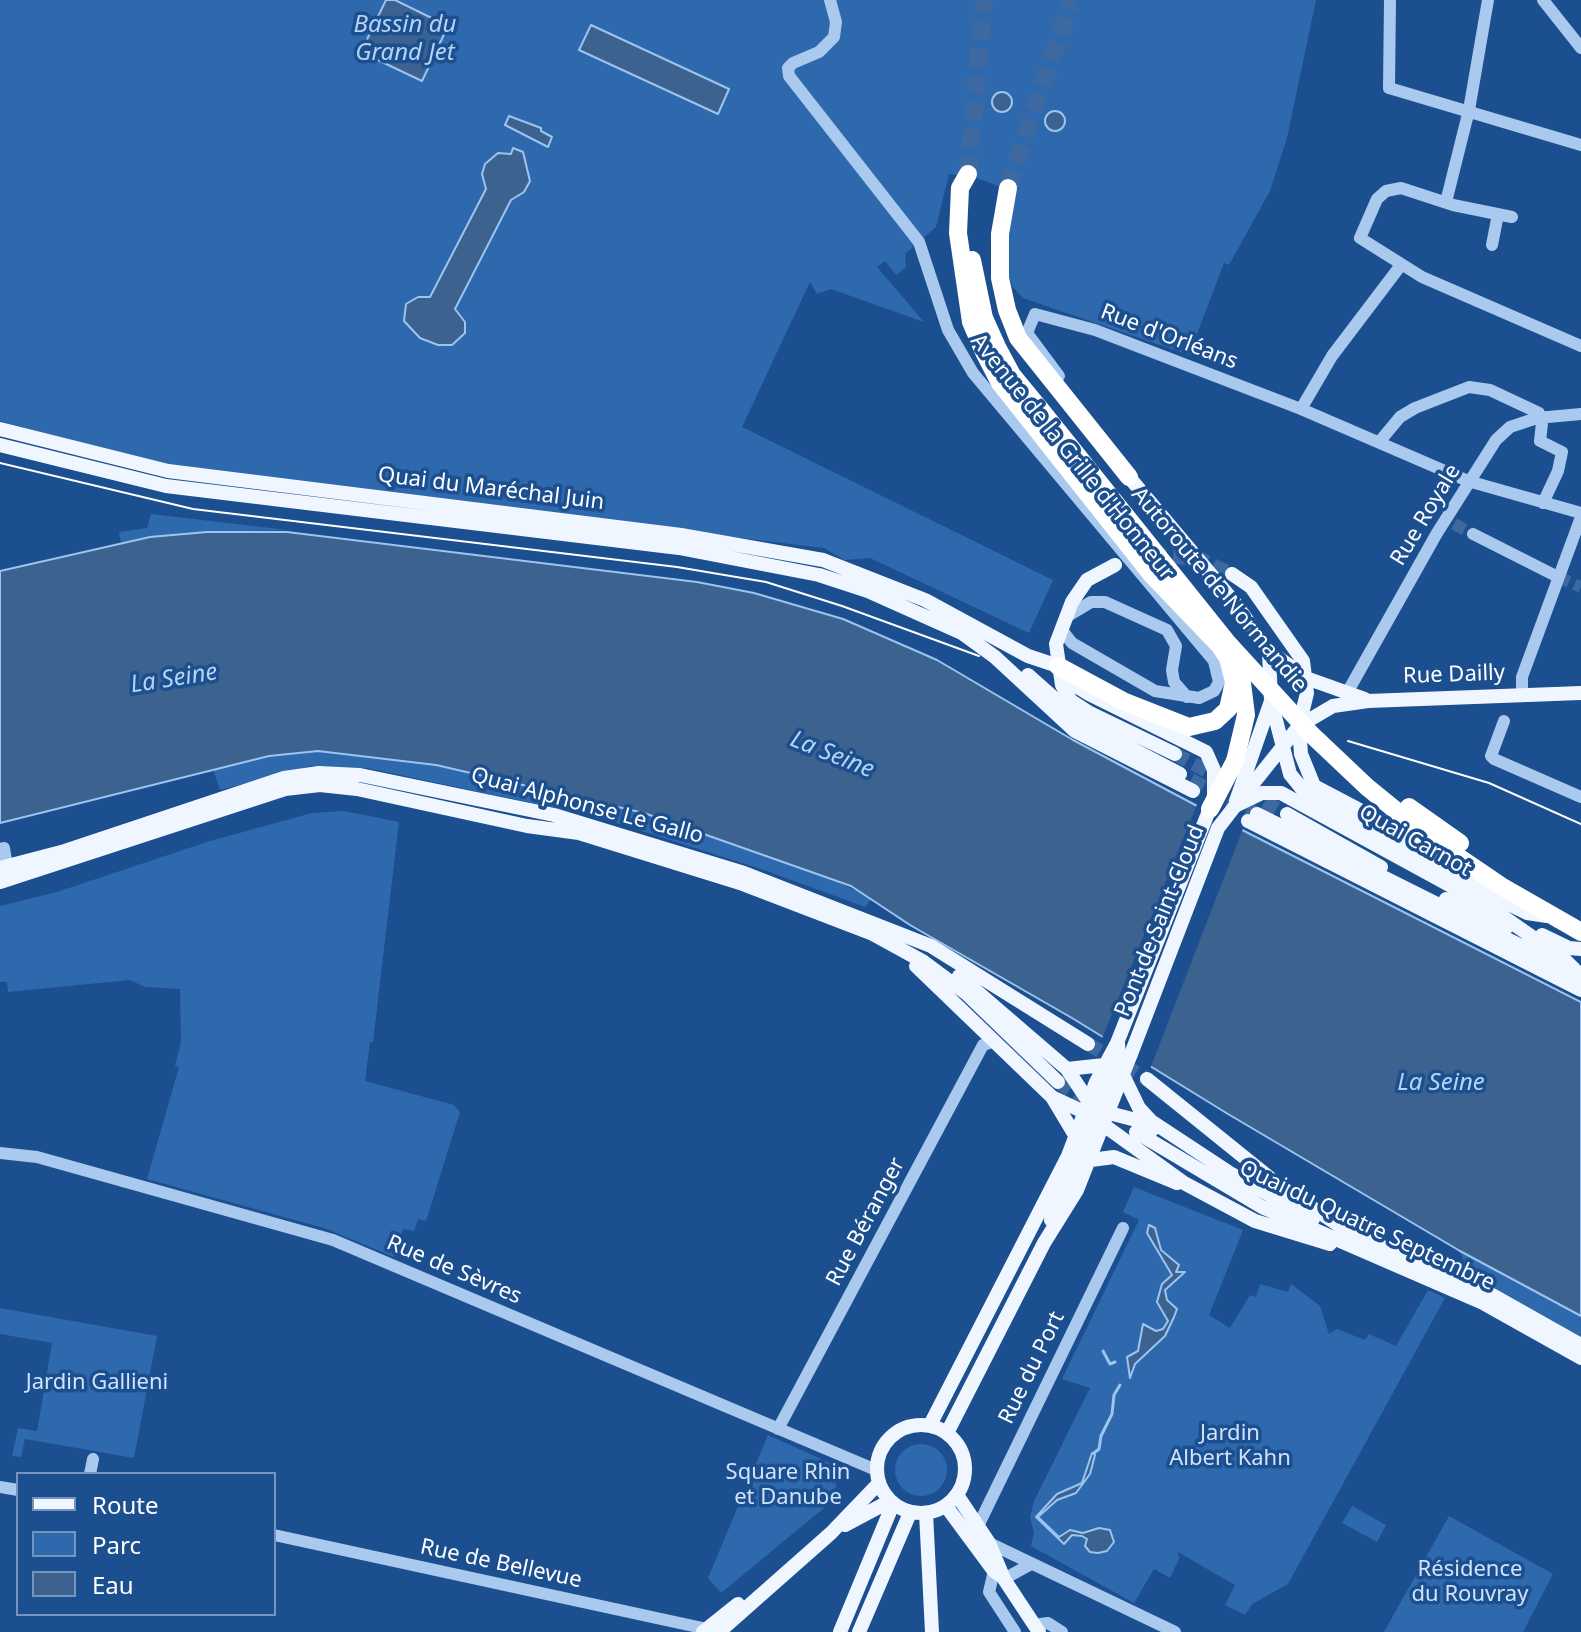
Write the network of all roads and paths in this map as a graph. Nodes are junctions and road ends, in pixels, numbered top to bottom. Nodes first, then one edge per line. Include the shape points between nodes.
1 (830, 0) edge
2 (1390, 0) edge
3 (1488, 0) edge
4 (1543, 0) edge
5 (1581, 48) edge
6 (1469, 110) junction
7 (1581, 145) edge
8 (1446, 202) junction
9 (1498, 214) junction
10 (1512, 217) dead end
11 (1492, 245) dead end
12 (1401, 265) junction
13 (1581, 346) edge
14 (1045, 406) junction
15 (1301, 409) junction
16 (1581, 414) edge
17 (1541, 417) junction
18 (0, 429) edge
19 (1380, 441) junction
20 (0, 445) edge
21 (1129, 477) junction
22 (1468, 481) junction
23 (1543, 503) junction
24 (1581, 515) edge
25 (1473, 534) tunnel mouth
26 (1141, 559) junction
27 (1115, 565) dead end
28 (1232, 574) tunnel mouth
29 (1558, 577) junction
30 (968, 622) junction
31 (1064, 623) junction
32 (1269, 651) junction
33 (1058, 666) junction
34 (1306, 678) junction
35 (1347, 693) junction
36 (1581, 693) edge
37 (1522, 695) junction
38 (1187, 697) junction
39 (1271, 701) junction
40 (1368, 701) junction
41 (1504, 721) dead end
42 (1299, 726) junction
43 (1281, 746) junction
44 (1175, 754) tunnel mouth
45 (429, 789) junction
46 (1581, 797) edge
47 (425, 803) junction
48 (1235, 806) junction
49 (1210, 809) junction
50 (1287, 814) tunnel mouth
51 (7, 848) edge
52 (3, 867) edge
53 (0, 882) edge
54 (1547, 916) junction
55 (1509, 919) junction
56 (1581, 919) edge
57 (1581, 932) edge
58 (885, 934) junction
59 (1581, 949) edge
60 (1565, 960) junction
61 (1580, 975) edge
62 (1581, 990) edge
63 (995, 1041) junction
64 (1117, 1043) junction
65 (1088, 1044) tunnel mouth
66 (1104, 1065) junction
67 (1067, 1069) junction
68 (1123, 1075) junction
69 (1147, 1079) tunnel mouth
70 (1058, 1082) tunnel mouth
71 (1076, 1082) junction
72 (1056, 1099) junction
73 (1097, 1113) junction
74 (1136, 1132) dead end
75 (1076, 1137) junction
76 (1174, 1138) junction
77 (0, 1153) edge
78 (1091, 1160) junction
79 (1184, 1183) junction
80 (1123, 1228) dead end
81 (1353, 1241) junction
82 (1044, 1243) junction
83 (1581, 1345) edge
84 (1581, 1358) edge
85 (930, 1425) junction
86 (778, 1429) junction
87 (947, 1433) junction
88 (93, 1459) dead end
89 (90, 1472) edge
90 (878, 1476) junction
91 (951, 1500) junction
92 (892, 1503) junction
93 (918, 1513) junction
94 (978, 1526) junction
95 (831, 1533) junction
96 (276, 1535) edge
97 (989, 1543) junction
98 (1031, 1564) junction
99 (999, 1575) junction
100 (1037, 1629) edge
101 (713, 1631) edge
102 (840, 1632) edge
103 (859, 1632) edge
104 (932, 1632) edge
105 (1015, 1632) edge
106 (1062, 1632) edge
107 (1175, 1632) edge

1 - 38 street, Avenue de la Grille d'Honneur via 834,37 819,52 798,59 788,68 789,76 919,242 948,330 973,373 1214,661 1219,682 1214,691
2 - 6 street via 1389,88
3 - 6 street
4 - 5 street
6 - 7 street
6 - 8 street
8 - 9 street
8 - 12 street via 1401,188 1377,199 1360,238
9 - 10 street
9 - 11 street
12 - 13 street
12 - 15 street via 1332,356
14 - 21 highway, Autoroute de Normandie via 997,313 990,279 990,234 1004,186 1000,278 1018,338
14 - 26 highway, Autoroute de Normandie via 1012,375 984,318 969,233 968,174 960,188 959,245 971,322 984,352 1000,383
14 - 56 highway, Autoroute de Normandie, bridge via 1319,726 1406,805
14 - 57 highway, Autoroute de Normandie, bridge via 1226,641 1311,734 1426,835
15 - 19 street, Rue d'Orléans
15 - 21 street, Rue d'Orléans via 1095,330 1035,314 1027,333
16 - 17 street, Rue Royale
17 - 19 street via 1490,390 1469,387 1407,412
17 - 22 street, Rue Royale via 1503,432
17 - 23 street via 1540,441 1560,449 1563,457
18 - 30 main road, Quai du Maréchal Juin via 168,471 764,548 873,577
19 - 22 street, Rue d'Orléans
20 - 30 main road, Quai du Maréchal Juin via 166,486 749,559 868,591 962,633 1075,731 1192,785 1081,722
21 - 32 main road
22 - 23 street, Rue d'Orléans
22 - 35 street, Rue Royale via 1450,522
23 - 24 street, Rue d'Orléans
24 - 29 street
25 - 29 street
26 - 33 highway via 1228,658 1234,682 1228,709 1215,721 1189,727
26 - 49 highway, bridge via 1234,655 1246,704 1244,729 1235,761
27 - 31 main road via 1087,580
28 - 34 main road via 1251,587 1303,661
29 - 37 street via 1521,680
30 - 33 main road via 1028,656
31 - 33 main road via 1056,644
31 - 38 street via 1072,643 1155,691
31 - 38 street via 1091,602 1105,602 1167,630 1176,646 1174,682
32 - 34 main road
32 - 39 main road
33 - 44 main road via 1071,701
33 - 49 main road, Pont de Saint-Cloud via 1089,694 1206,752 1215,782
34 - 35 main road
34 - 42 main road, Quai Carnot
35 - 40 main road
36 - 37 main road, Rue Dailly
37 - 40 main road, Rue Dailly
39 - 43 main road, Quai Carnot
39 - 48 main road
40 - 42 main road, Rue Dailly via 1330,707
41 - 46 street via 1494,759
42 - 43 main road
42 - 54 main road, Quai Carnot via 1301,754 1314,786 1455,860
43 - 48 main road
43 - 54 main road, Quai Carnot via 1293,778 1319,802 1490,895 1527,913
45 - 47 main road
45 - 52 main road, Quai Alphonse Le Gallo via 360,775 284,778
45 - 58 main road, Quai Alphonse Le Gallo via 593,826 744,873
47 - 53 main road, Quai Alphonse Le Gallo via 320,785 285,789
47 - 58 main road, Quai Alphonse Le Gallo via 579,833
48 - 55 main road, Quai Carnot via 1256,794 1281,793
48 - 68 main road, Pont de Saint-Cloud, bridge via 1218,828
49 - 64 main road, Pont de Saint-Cloud
50 - 60 main road, Quai Carnot
51 - 52 street
54 - 57 main road, Quai Carnot
55 - 59 main road
55 - 60 main road, Quai Carnot
58 - 63 main road
58 - 65 main road, Quai Alphonse Le Gallo via 931,946
58 - 67 main road via 974,986
58 - 70 main road, Quai Alphonse Le Gallo via 967,994
60 - 61 main road, Quai Carnot
61 - 62 main road, Quai Carnot via 1252,818
63 - 72 main road
63 - 86 street, Rue Béranger via 983,1045
64 - 66 main road
64 - 73 main road via 1119,1057
66 - 67 main road
66 - 73 main road
67 - 71 main road
68 - 73 main road, Pont de Saint-Cloud
68 - 76 main road via 1141,1111
69 - 81 main road, Quai du Quatre Septembre
71 - 72 main road via 1074,1093
71 - 73 main road
72 - 73 main road
72 - 75 main road
73 - 75 main road
73 - 76 main road via 1136,1120
73 - 78 main road
73 - 79 main road
73 - 82 main road
74 - 81 main road, Quai du Quatre Septembre via 1262,1207
75 - 85 main road
76 - 81 main road
77 - 86 street, Rue de Sèvres via 37,1157 333,1240
78 - 79 main road via 1114,1157 1163,1180
78 - 82 main road
79 - 81 main road via 1255,1221 1312,1241
80 - 94 street, Rue du Port
81 - 83 main road, Quai du Quatre Septembre via 1487,1292
81 - 84 main road, Quai du Quatre Septembre via 1481,1302
82 - 87 main road
85 - 87 main road
85 - 90 main road via 896,1432 886,1442
86 - 90 street, Rue de Sèvres
87 - 91 main road via 964,1460 964,1477
88 - 89 street
90 - 92 main road
90 - 95 main road
91 - 93 main road
91 - 94 main road
91 - 99 main road
92 - 93 main road
92 - 95 main road
92 - 102 main road
93 - 103 main road
93 - 104 main road
94 - 97 main road
95 - 101 main road
96 - 101 street, Rue de Bellevue
97 - 98 street
97 - 99 main road
98 - 99 street
98 - 107 street
99 - 100 main road
99 - 105 street via 989,1592
100 - 106 street via 1048,1623

